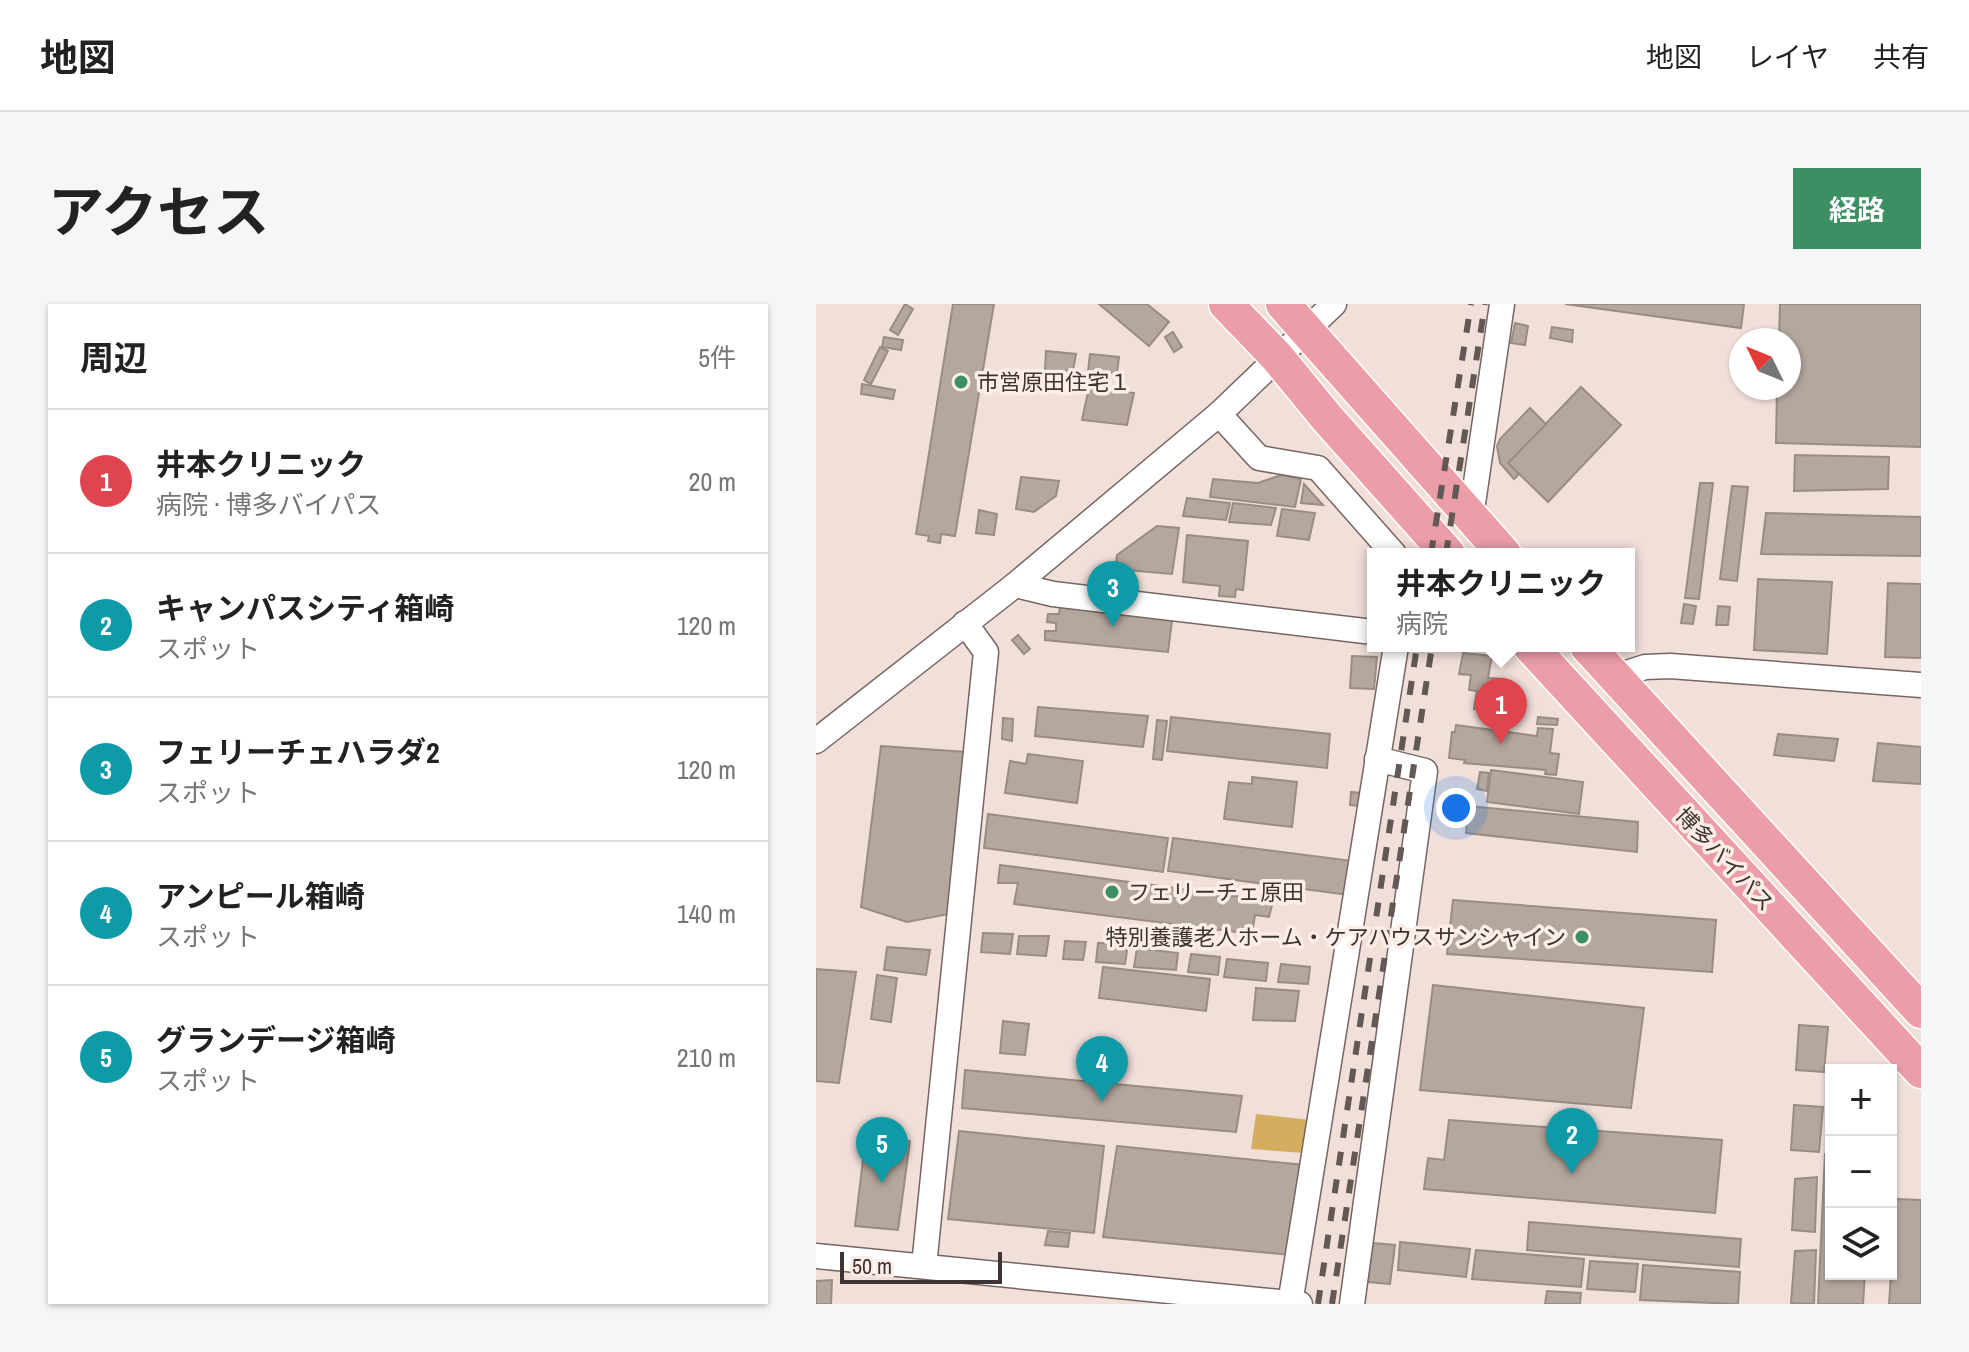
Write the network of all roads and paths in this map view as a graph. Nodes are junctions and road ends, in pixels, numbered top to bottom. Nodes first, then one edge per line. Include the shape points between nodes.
1 (1226, 304) edge
2 (1283, 304) edge
3 (1334, 304) edge
4 (1502, 304) edge
5 (1308, 329) junction
6 (1277, 357) junction
7 (1219, 414) junction
8 (1471, 517) junction
9 (1389, 548) edge
10 (1443, 548) edge
11 (1499, 548) edge
12 (1015, 585) junction
13 (965, 623) junction
14 (1367, 631) edge
15 (1395, 652) edge
16 (1536, 652) edge
17 (1592, 652) edge
18 (1614, 677) junction
19 (1921, 685) edge
20 (816, 741) edge
21 (1377, 759) junction
22 (1921, 1011) edge
23 (1921, 1071) edge
24 (816, 1256) edge
25 (924, 1266) junction
26 (1290, 1304) edge
27 (1300, 1304) edge
28 (1352, 1304) edge

1 - 6 highway
2 - 5 highway
3 - 5 street
4 - 8 street
5 - 6 street
5 - 8 highway
6 - 7 street
6 - 10 highway
7 - 9 street via 1259,458 1318,468
7 - 12 street
8 - 11 highway
12 - 13 street
12 - 14 street
13 - 20 street
13 - 25 street via 986,652
15 - 21 street
16 - 23 highway, 博多バイパス
17 - 18 highway, 博多バイパス
18 - 19 street via 1670,666
18 - 22 highway, 博多バイパス
21 - 26 street
21 - 28 street via 1425,771
24 - 25 street
25 - 26 street
26 - 27 street

